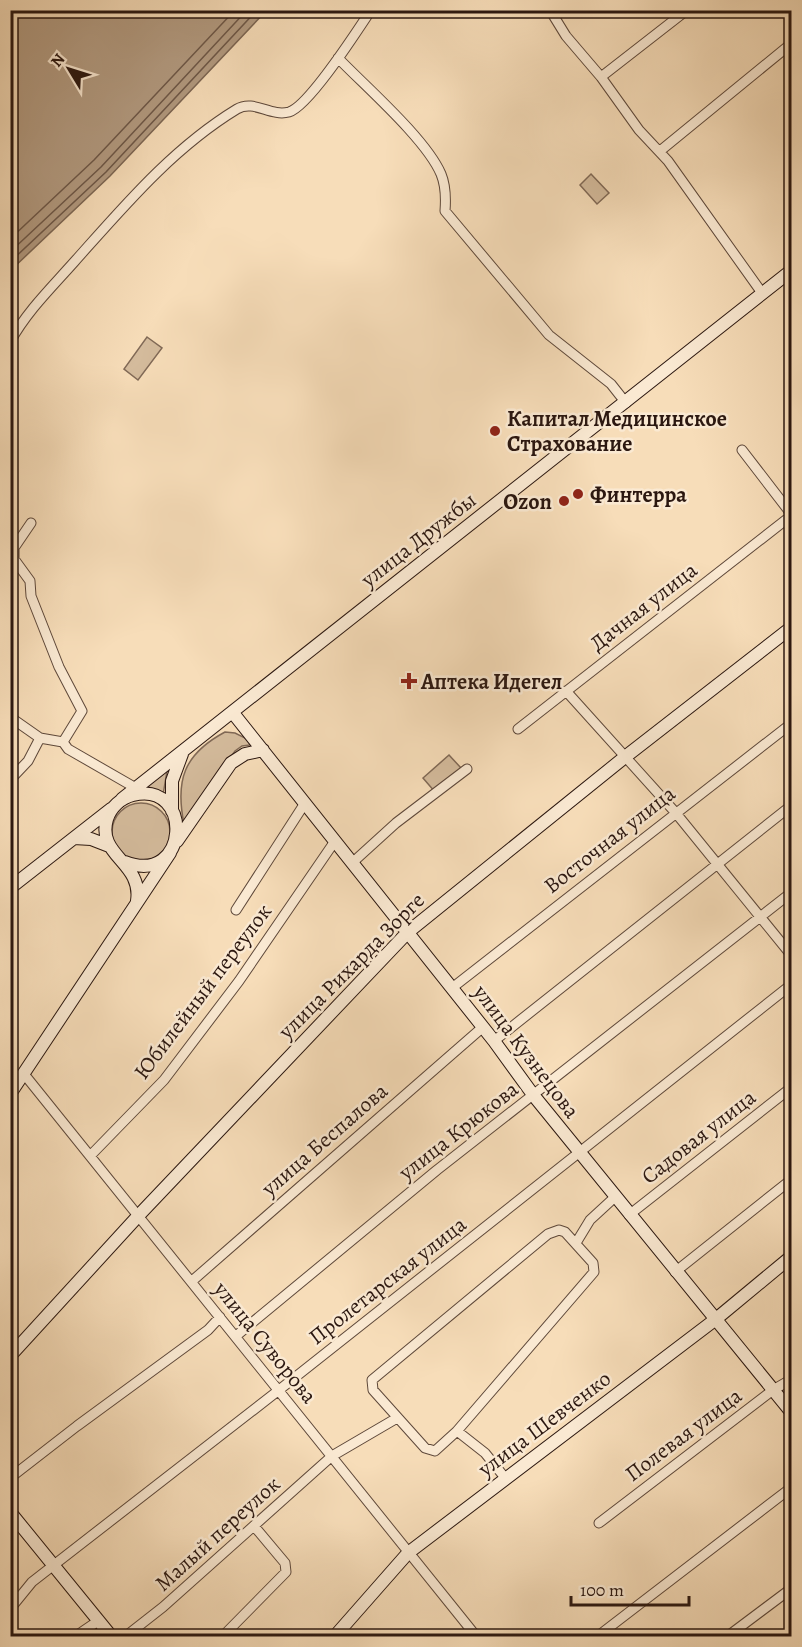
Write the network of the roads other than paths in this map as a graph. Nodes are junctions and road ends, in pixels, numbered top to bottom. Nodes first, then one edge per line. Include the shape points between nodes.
1 (371, 10) edge
2 (687, 10) edge
3 (551, 12) edge
4 (792, 43) edge
5 (338, 58) junction
6 (601, 77) junction
7 (660, 151) junction
8 (792, 270) edge
9 (762, 293) junction
10 (10, 342) edge
11 (626, 403) junction
12 (742, 450) dead end
13 (791, 515) edge
14 (31, 523) dead end
15 (792, 627) edge
16 (566, 691) junction
17 (233, 712) junction
18 (10, 717) edge
19 (792, 723) edge
20 (518, 729) dead end
21 (40, 738) junction
22 (63, 742) junction
23 (263, 750) junction
24 (183, 751) junction
25 (625, 757) junction
26 (467, 769) dead end
27 (10, 780) edge
28 (141, 791) junction
29 (118, 803) junction
30 (305, 803) junction
31 (792, 805) edge
32 (172, 811) junction
33 (675, 812) junction
34 (74, 838) junction
35 (334, 841) junction
36 (109, 846) junction
37 (172, 848) junction
38 (125, 862) junction
39 (352, 863) junction
40 (715, 863) junction
41 (10, 888) edge
42 (792, 892) edge
43 (136, 902) junction
44 (236, 910) dead end
45 (760, 918) junction
46 (408, 932) junction
47 (792, 956) edge
48 (792, 984) edge
49 (452, 988) junction
50 (483, 1027) junction
51 (494, 1041) junction
52 (24, 1074) junction
53 (792, 1087) edge
54 (10, 1095) edge
55 (534, 1096) junction
56 (579, 1152) junction
57 (90, 1156) junction
58 (792, 1179) edge
59 (615, 1197) junction
60 (139, 1215) junction
61 (629, 1215) junction
62 (576, 1243) junction
63 (792, 1256) edge
64 (675, 1272) junction
65 (192, 1281) junction
66 (220, 1317) junction
67 (716, 1319) junction
68 (236, 1336) junction
69 (10, 1356) edge
70 (792, 1379) edge
71 (279, 1390) junction
72 (773, 1390) junction
73 (792, 1413) edge
74 (397, 1418) junction
75 (457, 1431) junction
76 (332, 1456) junction
77 (10, 1478) edge
78 (506, 1479) junction
79 (792, 1487) edge
80 (10, 1512) edge
81 (599, 1523) dead end
82 (254, 1526) junction
83 (408, 1553) junction
84 (53, 1566) junction
85 (792, 1588) edge
86 (10, 1609) edge
87 (98, 1621) junction
88 (76, 1636) edge
89 (111, 1636) edge
90 (126, 1636) edge
91 (223, 1636) edge
92 (335, 1636) edge
93 (476, 1636) edge
94 (598, 1636) edge
95 (728, 1636) edge

1 - 5 street
2 - 6 street
3 - 6 street
4 - 7 street
5 - 10 street via 296,109 273,114 244,106 187,146 126,204 31,310
5 - 11 street via 433,159 446,191 445,211 549,335 611,384
6 - 7 street via 639,130
7 - 9 street
8 - 9 street, улица Дружбы
9 - 11 street, улица Дружбы
11 - 17 street, улица Дружбы
12 - 13 street
13 - 16 street, Дачная улица
14 - 22 street via 14,548 14,559 30,581 31,596 58,667 82,711
15 - 25 street, улица Рихарда Зорге
16 - 20 street, Дачная улица
16 - 25 street
17 - 23 street, улица Кузнецова
17 - 24 street, улица Дружбы
18 - 21 street
19 - 33 street, Восточная улица
21 - 22 street
21 - 27 street via 28,761
22 - 28 street via 68,749
23 - 30 street, улица Кузнецова
23 - 37 street via 245,754 231,763
24 - 28 street, улица Дружбы
24 - 32 street via 172,781
25 - 33 street
25 - 46 street, улица Рихарда Зорге
26 - 39 street via 396,823
28 - 29 street
28 - 32 street via 162,800
29 - 34 street
29 - 36 street via 106,826
30 - 35 street, улица Кузнецова
30 - 44 street
31 - 40 street
32 - 37 street via 178,826
33 - 40 street
33 - 49 street, Восточная улица
34 - 36 street via 91,838
34 - 41 street
35 - 39 street, улица Кузнецова
35 - 57 street, Юбилейный переулок via 239,981 164,1080
36 - 38 street
37 - 38 street via 149,865
37 - 43 street
38 - 43 street via 137,886
39 - 46 street, улица Кузнецова
40 - 45 street
40 - 51 street
42 - 45 street, улица Крюкова
43 - 52 street
45 - 47 street
45 - 55 street, улица Крюкова
46 - 49 street, улица Кузнецова
46 - 60 street, улица Рихарда Зорге
48 - 56 street, Пролетарская улица
49 - 50 street, улица Кузнецова
50 - 51 street, улица Кузнецова
50 - 65 street, улица Беспалова
51 - 55 street, улица Кузнецова
52 - 54 street
52 - 57 street, улица Суворова
53 - 61 street, Садовая улица
55 - 56 street, улица Кузнецова
55 - 68 street, улица Крюкова via 437,1170
56 - 59 street, улица Кузнецова
56 - 71 street, Пролетарская улица
57 - 60 street, улица Суворова
58 - 64 street
59 - 61 street, улица Кузнецова
59 - 62 street via 590,1220
60 - 65 street, улица Суворова
60 - 69 street, улица Рихарда Зорге
61 - 64 street, улица Кузнецова
62 - 74 street via 559,1230 548,1234 375,1375 373,1390
62 - 75 street via 593,1263 594,1272
63 - 67 street, улица Шевченко
64 - 67 street, улица Кузнецова
65 - 66 street, улица Суворова
66 - 68 street, улица Суворова
66 - 77 street via 208,1330
67 - 72 street, улица Кузнецова
67 - 78 street, улица Шевченко
68 - 71 street, улица Суворова
70 - 72 street, Полевая улица
71 - 76 street, улица Суворова
71 - 84 street, Пролетарская улица
72 - 73 street, улица Кузнецова
72 - 81 street, Полевая улица
74 - 75 street via 429,1450 440,1448
74 - 76 street, Малый переулок
75 - 78 street via 485,1454
76 - 82 street, Малый переулок
76 - 83 street, улица Суворова
78 - 83 street, улица Шевченко
79 - 94 street
80 - 84 street
82 - 90 street, Малый переулок
82 - 91 street via 285,1563 286,1572
83 - 92 street, улица Шевченко
83 - 93 street, улица Суворова
84 - 86 street, Пролетарская улица via 32,1582
84 - 87 street
85 - 95 street
87 - 88 street
87 - 89 street

